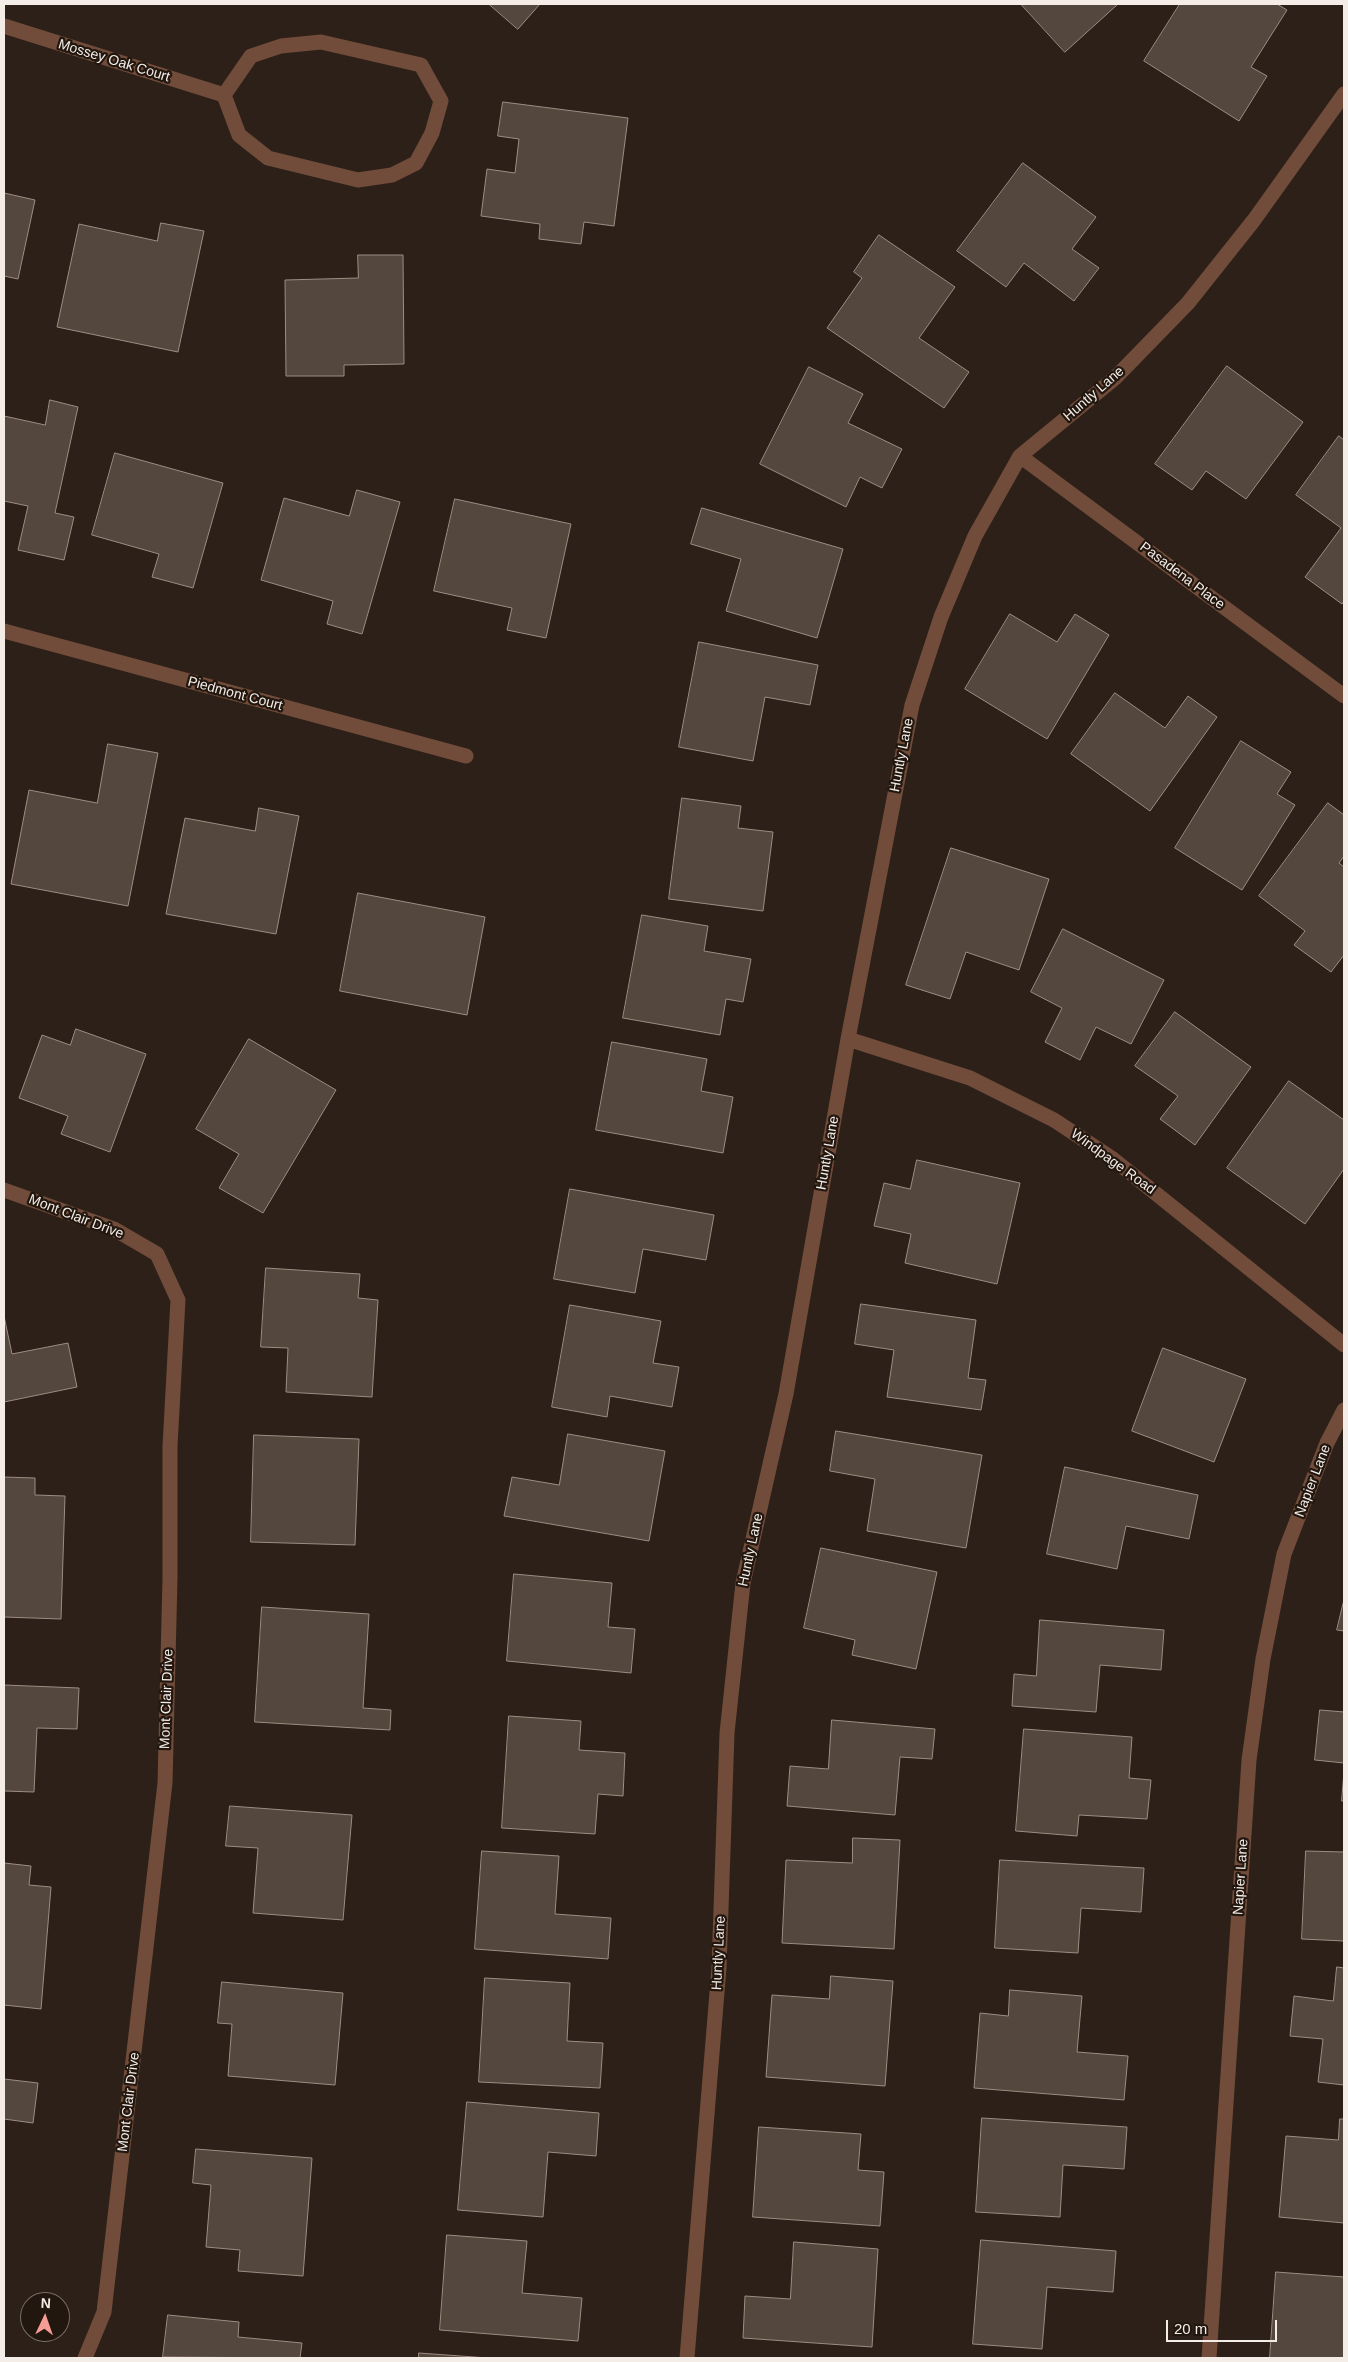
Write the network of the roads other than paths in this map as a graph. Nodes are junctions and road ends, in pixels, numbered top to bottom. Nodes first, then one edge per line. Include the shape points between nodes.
1 (4, 26) edge
2 (1344, 94) edge
3 (224, 95) junction
4 (1020, 456) junction
5 (4, 631) edge
6 (1344, 696) edge
7 (466, 756) dead end
8 (848, 1039) junction
9 (4, 1190) edge
10 (1344, 1345) edge
11 (1344, 1410) edge
12 (85, 2358) edge
13 (687, 2358) edge
14 (1209, 2358) edge

1 - 3 street, Mossey Oak Court
2 - 4 street, Huntly Lane via 1254,220 1188,303 1116,378
3 - 3 street via 239,135 268,158 358,180 392,175 416,162 432,133 441,101 422,65 322,42 281,46 251,56
4 - 6 street, Pasadena Place
4 - 8 street, Huntly Lane via 975,536 941,616 912,705
5 - 7 street, Piedmont Court
8 - 10 street, Windpage Road via 970,1078 1054,1120 1113,1159
8 - 13 street, Huntly Lane via 786,1394 743,1583 727,1733 719,1968
9 - 12 street, Mont Clair Drive via 114,1229 157,1254 178,1300 170,1446 165,1783 104,2312
11 - 14 street, Napier Lane via 1327,1443 1284,1554 1263,1659 1249,1760

